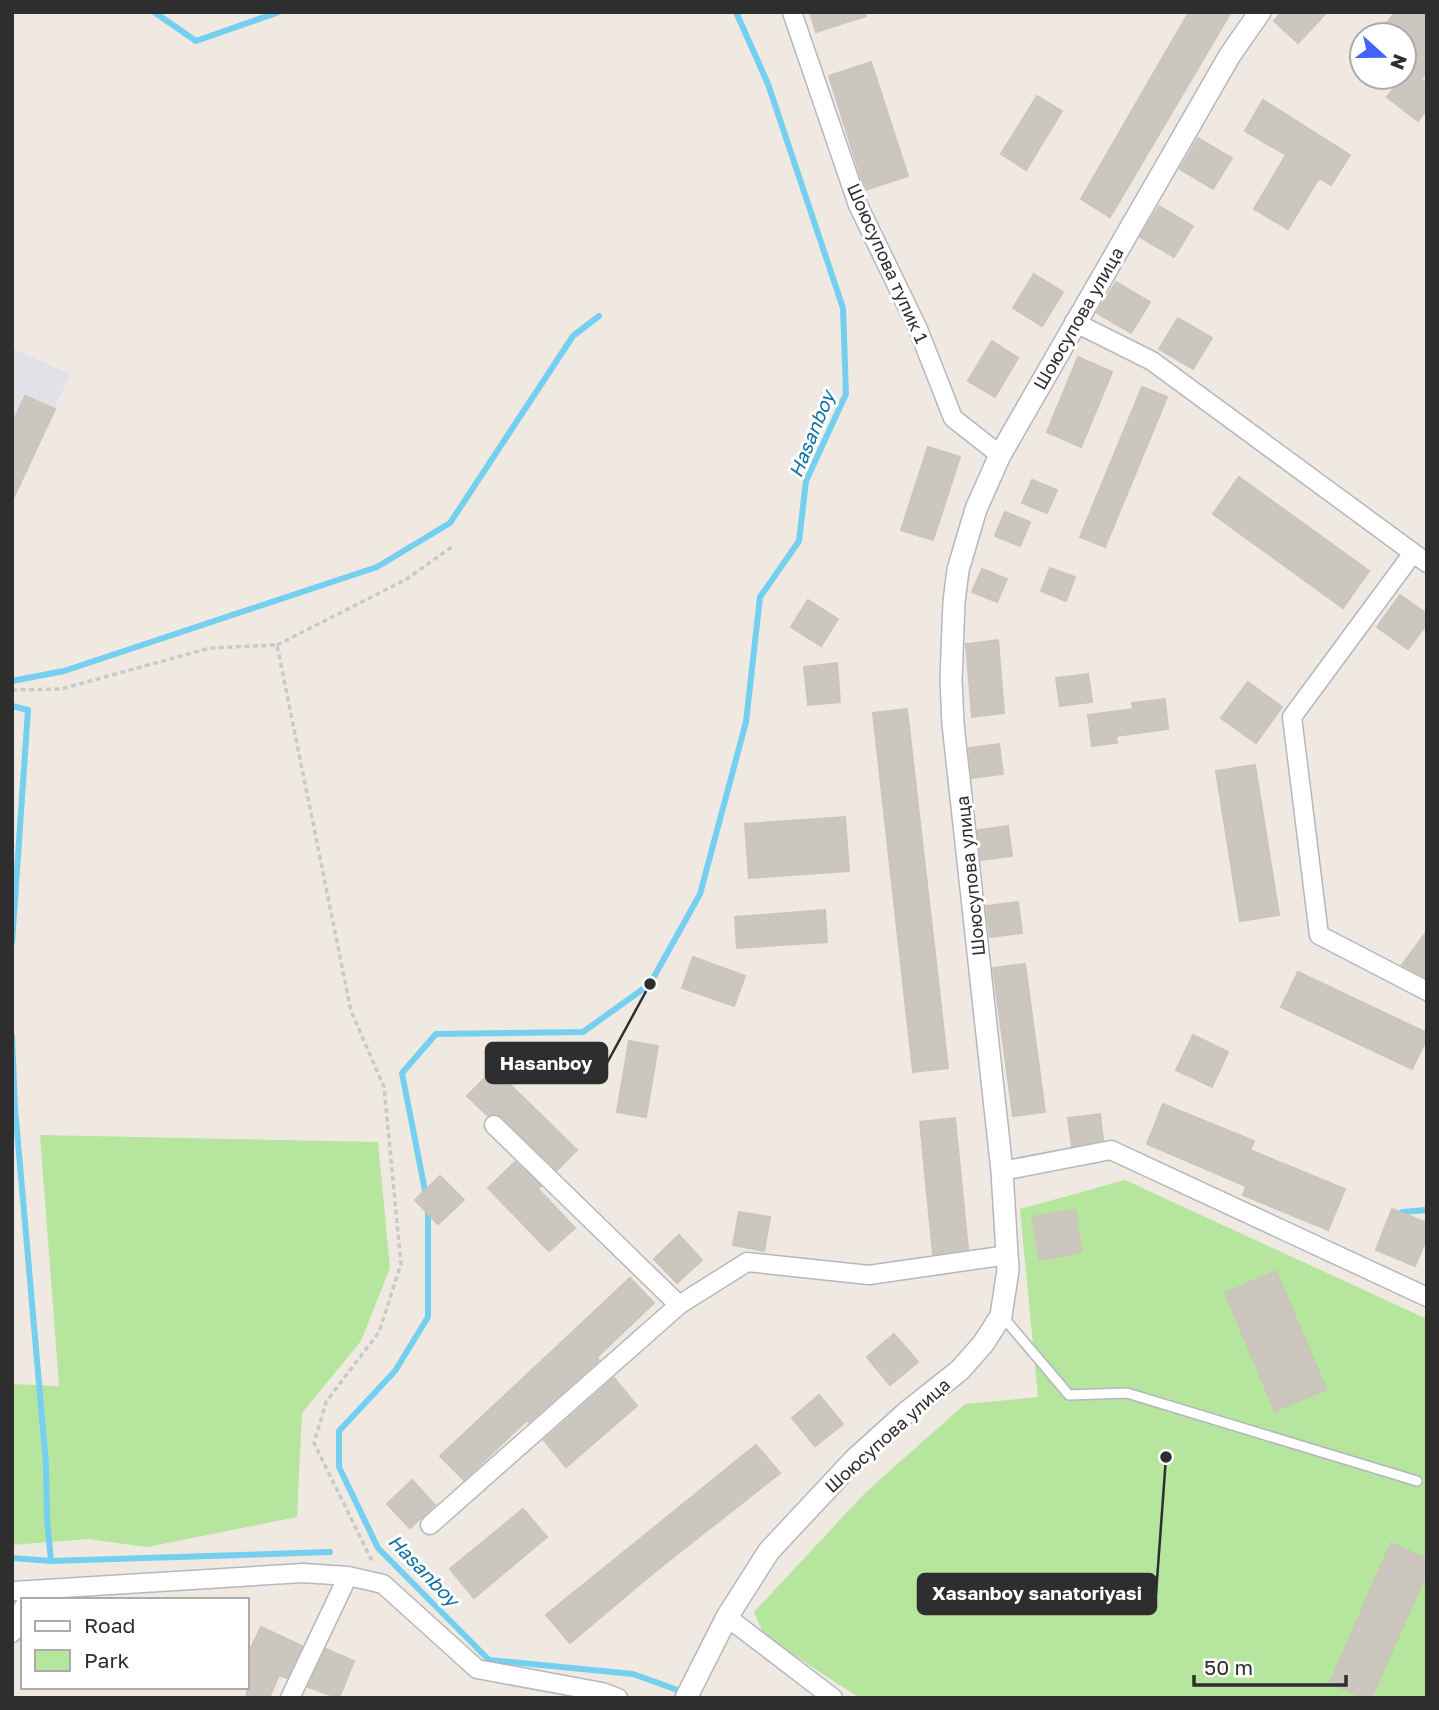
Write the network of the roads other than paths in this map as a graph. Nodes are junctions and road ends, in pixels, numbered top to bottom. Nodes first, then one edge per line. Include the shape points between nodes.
1 (792, 12) edge
2 (1259, 12) edge
3 (1074, 322) junction
4 (1000, 455) junction
5 (1420, 558) edge
6 (1427, 991) edge
7 (494, 1125) dead end
8 (1002, 1171) junction
9 (1008, 1255) junction
10 (1427, 1297) edge
11 (679, 1305) junction
12 (1001, 1316) junction
13 (1417, 1481) dead end
14 (430, 1525) dead end
15 (348, 1576) junction
16 (23, 1594) edge
17 (21, 1613) edge
18 (727, 1616) junction
19 (12, 1633) edge
20 (691, 1690) edge
21 (290, 1698) edge
22 (618, 1698) edge
23 (833, 1698) edge

1 - 4 street, Шоюсупова тупик 1 via 858,205 918,329 953,418
2 - 3 street, Шоюсупова улица
3 - 4 street, Шоюсупова улица
3 - 5 street via 1152,361
4 - 8 street, Шоюсупова улица via 976,509 958,570 951,680
5 - 6 street via 1292,717 1319,935
7 - 11 street
8 - 9 street, Шоюсупова улица
8 - 10 street via 1111,1150
9 - 11 street via 869,1275 747,1262
9 - 12 street, Шоюсупова улица via 1008,1286
11 - 14 street
12 - 13 lane via 1069,1395 1127,1393
12 - 18 street, Шоюсупова улица via 960,1370 855,1459 785,1532
15 - 16 street via 303,1573
15 - 21 street
15 - 22 street via 383,1584 477,1669
17 - 19 street
18 - 20 street, Шоюсупова улица
18 - 23 street

